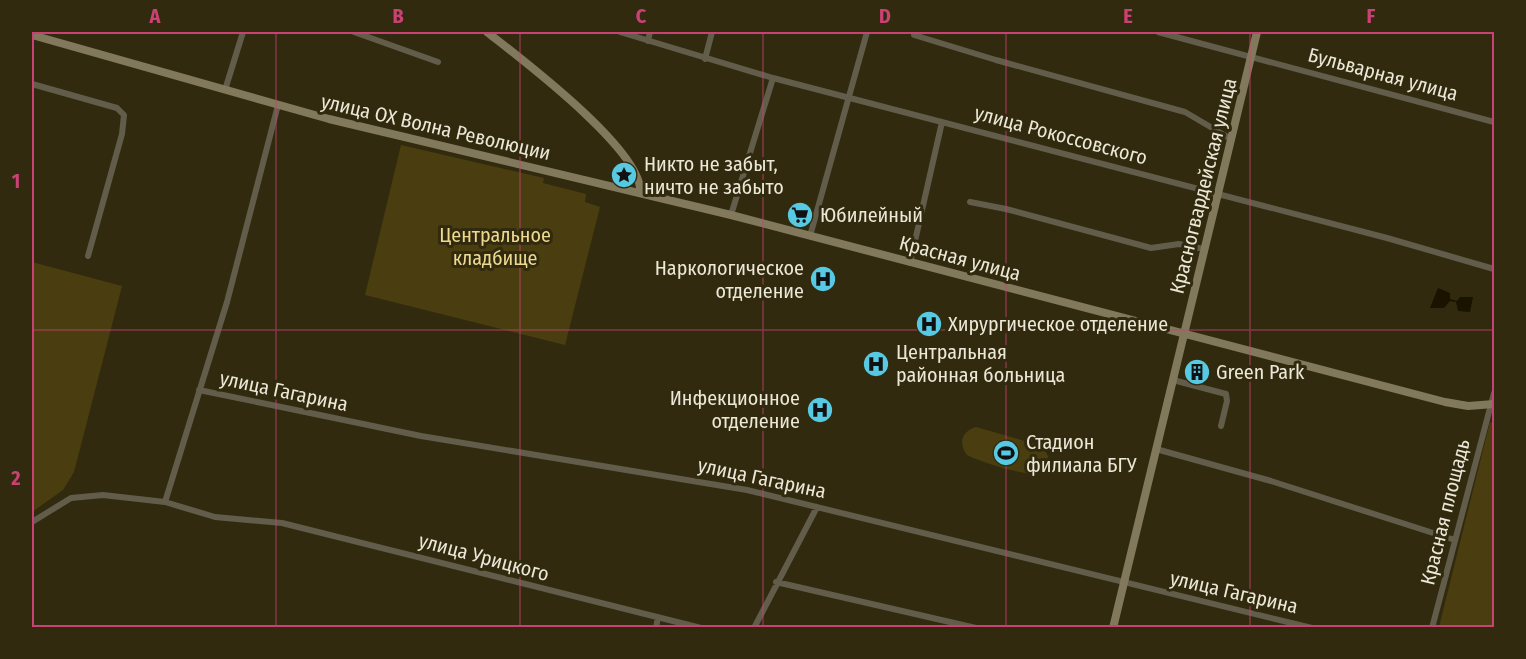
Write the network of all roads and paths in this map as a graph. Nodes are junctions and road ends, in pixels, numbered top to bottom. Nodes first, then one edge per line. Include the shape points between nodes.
1 (243, 32) edge
2 (354, 32) edge
3 (487, 32) edge
4 (620, 32) edge
5 (650, 32) edge
6 (712, 32) edge
7 (867, 32) edge
8 (1158, 32) edge
9 (1257, 32) edge
10 (914, 34) dead end
11 (32, 35) edge
12 (648, 41) junction
13 (1251, 56) junction
14 (705, 58) junction
15 (438, 62) dead end
16 (772, 78) junction
17 (32, 84) edge
18 (225, 90) junction
19 (848, 98) junction
20 (278, 105) junction
21 (942, 122) junction
22 (1494, 122) edge
23 (1232, 139) junction
24 (635, 170) junction
25 (640, 193) junction
26 (1218, 194) junction
27 (662, 198) junction
28 (970, 202) dead end
29 (731, 215) junction
30 (810, 236) junction
31 (1204, 249) junction
32 (88, 256) dead end
33 (910, 262) junction
34 (1494, 269) edge
35 (1184, 335) junction
36 (1173, 380) junction
37 (199, 390) junction
38 (1494, 393) edge
39 (1493, 405) edge
40 (1221, 426) dead end
41 (1156, 449) junction
42 (165, 502) junction
43 (817, 507) junction
44 (32, 522) edge
45 (1455, 540) junction
46 (776, 582) junction
47 (1124, 584) junction
48 (658, 617) junction
49 (656, 627) edge
50 (701, 627) edge
51 (754, 627) edge
52 (976, 627) edge
53 (1113, 627) edge
54 (1312, 627) edge
55 (1432, 627) edge

1 - 18 street
2 - 15 street
3 - 24 main road via 589,118
4 - 12 street, улица Рокоссовского
5 - 12 street
6 - 14 street
7 - 19 street
8 - 13 street, Бульварная улица
9 - 13 main road, Красногвардейская улица
10 - 23 street via 1185,112
11 - 18 main road, улица ОХ Волна Революции
12 - 14 street, улица Рокоссовского
13 - 22 street, Бульварная улица
13 - 23 main road, Красногвардейская улица
14 - 16 street, улица Рокоссовского
16 - 19 street, улица Рокоссовского
16 - 29 street
17 - 32 street via 117,108 124,115
18 - 20 main road, улица ОХ Волна Революции
19 - 21 street, улица Рокоссовского
19 - 30 street
20 - 25 main road, улица ОХ Волна Революции
20 - 37 street
21 - 26 street, улица Рокоссовского
21 - 33 street
23 - 26 main road, Красногвардейская улица
24 - 25 main road
24 - 27 main road
25 - 27 main road, Красная улица
26 - 31 main road, Красногвардейская улица
26 - 34 street, улица Рокоссовского
27 - 29 main road, Красная улица
28 - 31 street via 1151,249 1179,244
29 - 30 main road, Красная улица
30 - 33 main road, Красная улица
31 - 35 main road, Красногвардейская улица
33 - 35 main road, Красная улица
35 - 36 main road, Красногвардейская улица
35 - 39 main road, Красная улица via 1445,402
36 - 40 street via 1226,394
36 - 41 main road, Красногвардейская улица
37 - 42 street
37 - 43 street, улица Гагарина via 421,436 704,481
38 - 39 street, Красная площадь
39 - 45 street, Красная площадь
41 - 45 street
41 - 47 main road, Красногвардейская улица
42 - 44 street, улица Урицкого via 81,496 54,506
42 - 48 street, улица Урицкого via 215,517 293,525
43 - 46 street
43 - 47 street, улица Гагарина
45 - 55 street, Красная площадь
46 - 51 street
46 - 52 street
47 - 53 main road, Красногвардейская улица
47 - 54 street, улица Гагарина
48 - 49 street
48 - 50 street, улица Урицкого

